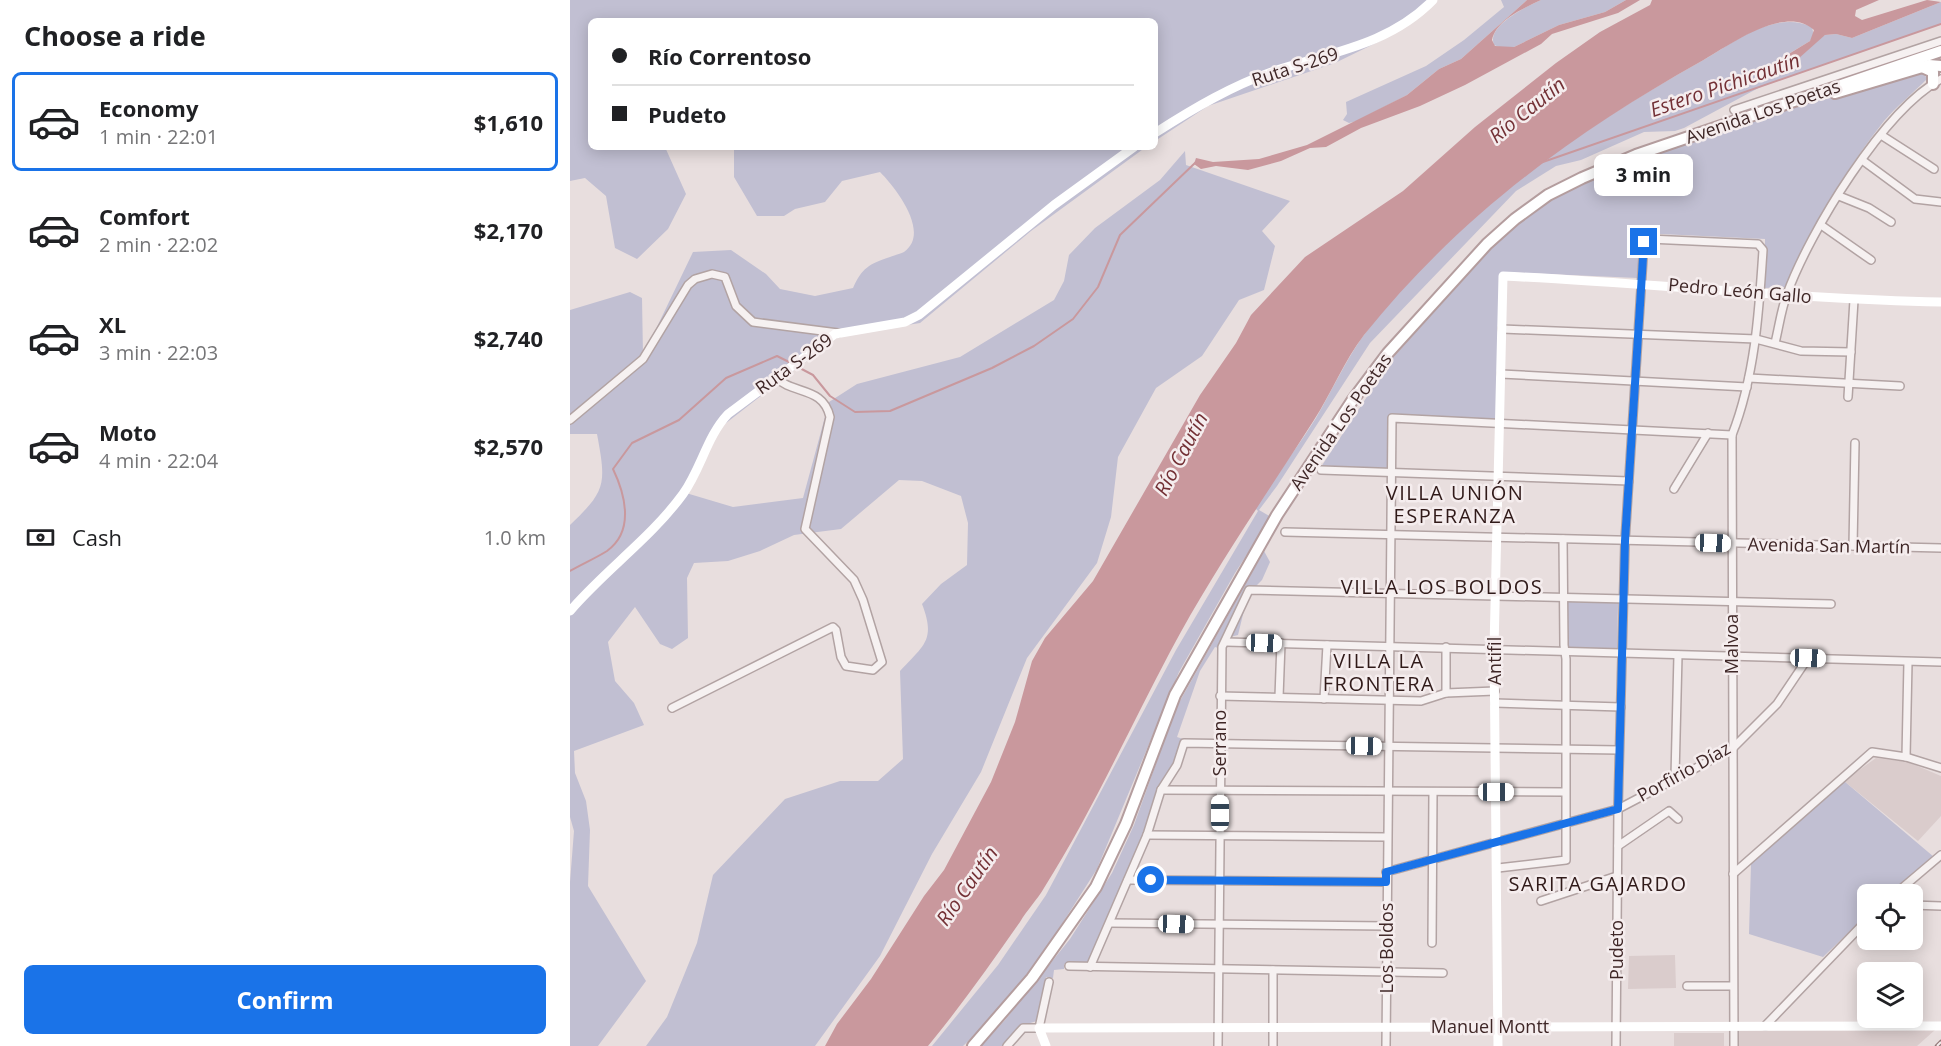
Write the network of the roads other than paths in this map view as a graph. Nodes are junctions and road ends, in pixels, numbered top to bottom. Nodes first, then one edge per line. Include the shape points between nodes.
1 (1433, 0) edge
2 (1941, 41) edge
3 (1941, 51) edge
4 (1941, 66) edge
5 (1922, 67) junction
6 (1937, 81) edge
7 (1809, 96) junction
8 (1734, 110) dead end
9 (1158, 131) edge
10 (1881, 135) junction
11 (1130, 150) edge
12 (1862, 160) junction
13 (1934, 169) dead end
14 (1839, 196) junction
15 (1941, 202) edge
16 (1891, 222) dead end
17 (1821, 225) junction
18 (1762, 246) joint
19 (1871, 260) dead end
20 (1503, 276) joint
21 (1642, 282) junction
22 (1761, 292) junction
23 (1787, 295) junction
24 (1854, 300) junction
25 (1941, 302) edge
26 (1502, 328) junction
27 (838, 333) junction
28 (1639, 334) junction
29 (1756, 339) junction
30 (1775, 344) junction
31 (1851, 352) junction
32 (1501, 374) junction
33 (777, 376) junction
34 (1749, 378) junction
35 (1636, 381) junction
36 (1849, 384) junction
37 (1900, 386) dead end
38 (1747, 387) junction
39 (1848, 397) dead end
40 (570, 420) edge
41 (1500, 424) junction
42 (1633, 430) junction
43 (1708, 434) junction
44 (1732, 435) junction
45 (1855, 443) dead end
46 (1321, 470) dead end
47 (1391, 473) junction
48 (1498, 476) junction
49 (1629, 481) junction
50 (1674, 489) dead end
51 (1285, 532) dead end
52 (1390, 535) junction
53 (1497, 537) junction
54 (1563, 539) junction
55 (1625, 541) junction
56 (1733, 543) junction
57 (1853, 546) junction
58 (1941, 548) edge
59 (1390, 593) junction
60 (1495, 596) junction
61 (1563, 597) junction
62 (1624, 599) junction
63 (1732, 601) junction
64 (1831, 604) dead end
65 (570, 611) edge
66 (1226, 642) junction
67 (1281, 644) junction
68 (1327, 645) junction
69 (1389, 646) junction
70 (1446, 647) junction
71 (1494, 648) junction
72 (1565, 651) junction
73 (1622, 653) junction
74 (1678, 655) junction
75 (1732, 657) junction
76 (1808, 658) junction
77 (1908, 662) junction
78 (1941, 662) edge
79 (1495, 691) junction
80 (1446, 693) junction
81 (1220, 696) junction
82 (1279, 697) junction
83 (1324, 699) junction
84 (1388, 701) junction
85 (1495, 703) junction
86 (1565, 706) junction
87 (672, 708) dead end
88 (1621, 708) junction
89 (1220, 743) junction
90 (1388, 746) junction
91 (1495, 747) junction
92 (1732, 748) junction
93 (1564, 749) junction
94 (1619, 750) junction
95 (1906, 757) junction
96 (1941, 768) edge
97 (1675, 777) junction
98 (1161, 790) junction
99 (1220, 790) junction
100 (1387, 792) junction
101 (1433, 792) junction
102 (1496, 792) junction
103 (1564, 792) junction
104 (1618, 809) junction
105 (1678, 819) dead end
106 (1564, 823) junction
107 (1147, 835) junction
108 (1220, 836) junction
109 (1387, 837) junction
110 (1498, 841) junction
111 (1618, 846) junction
112 (1941, 855) edge
113 (1432, 859) junction
114 (1498, 868) junction
115 (1386, 872) junction
116 (1733, 874) junction
117 (1617, 876) junction
118 (1128, 880) junction
119 (1221, 881) junction
120 (1386, 882) junction
121 (1906, 884) edge
122 (1541, 901) dead end
123 (1923, 905) edge
124 (1941, 906) edge
125 (1110, 923) junction
126 (1220, 925) junction
127 (1386, 926) junction
128 (1857, 930) edge
129 (1432, 943) dead end
130 (1069, 966) dead end
131 (1090, 967) junction
132 (1220, 969) junction
133 (1273, 970) junction
134 (1387, 973) junction
135 (1443, 973) dead end
136 (1049, 982) dead end
137 (1687, 986) dead end
138 (1733, 986) junction
139 (1734, 1026) junction
140 (1765, 1026) junction
141 (1941, 1026) edge
142 (1273, 1027) junction
143 (1387, 1027) junction
144 (1498, 1027) junction
145 (1616, 1027) junction
146 (1039, 1028) junction
147 (1218, 1028) junction
148 (973, 1046) edge
149 (1007, 1046) edge
150 (1047, 1046) edge
151 (1218, 1046) edge
152 (1273, 1046) edge
153 (1386, 1046) edge
154 (1498, 1046) edge
155 (1616, 1046) edge
156 (1734, 1046) edge

1 - 9 street, Ruta S-269 via 1408,22 1377,39 1238,85
2 - 8 street
3 - 7 main road, Avenida Los Poetas
4 - 5 main road
5 - 6 main road via 1933,72
5 - 7 main road via 1843,92
6 - 10 street via 1907,104
7 - 148 main road, Avenida Los Poetas via 1636,155 1548,195 1487,244 1416,321 1352,401 1277,515 1197,653 1175,695 1107,866 1088,901 1032,978
10 - 12 street
10 - 13 street
11 - 27 street, Ruta S-269 via 1054,204 919,315 899,323
12 - 14 street
12 - 15 street via 1915,199
14 - 16 street
14 - 17 street
17 - 19 street
17 - 23 street
18 - 21 street, Pudeto via 1649,239 1644,242
18 - 22 street, Malvoa
20 - 21 street, Pedro León Gallo
20 - 26 street, Antifil
21 - 22 street, Pedro León Gallo
21 - 28 street, Pudeto
22 - 23 street, Pedro León Gallo
22 - 29 street, Malvoa
23 - 24 street, Pedro León Gallo
23 - 30 street
24 - 25 street, Pedro León Gallo
24 - 31 street
26 - 28 street
26 - 32 street, Antifil
27 - 33 street, Ruta S-269
27 - 40 street via 753,322 736,306 725,277 705,275 688,285 643,359
28 - 29 street
28 - 35 street, Pudeto
29 - 30 street
29 - 34 street, Malvoa
30 - 31 street via 1801,351
31 - 36 street
32 - 35 street
32 - 41 street, Antifil
33 - 65 street, Ruta S-269 via 723,420 683,495
33 - 87 street via 781,383 813,393 828,407 830,417 805,529 854,580 882,662 873,670 846,666 833,627
34 - 36 street
34 - 38 street, Malvoa
35 - 38 street
35 - 42 street, Pudeto
36 - 37 street
36 - 39 street
38 - 44 street, Malvoa
41 - 42 street
41 - 47 street, Los Boldos via 1392,418
41 - 48 street, Antifil
42 - 43 street
42 - 49 street, Pudeto
43 - 44 street
43 - 50 street
44 - 56 street, Malvoa
45 - 57 street
46 - 47 street
47 - 48 street
47 - 52 street, Los Boldos
48 - 49 street
48 - 53 street, Antifil
49 - 55 street, Pudeto
51 - 52 street, Avenida San Martín
52 - 53 street, Avenida San Martín
52 - 59 street, Los Boldos
53 - 54 street, Avenida San Martín
53 - 60 street, Antifil
54 - 55 street, Avenida San Martín
54 - 61 street
55 - 56 street, Avenida San Martín
55 - 62 street, Pudeto
56 - 57 street, Avenida San Martín
56 - 63 street, Malvoa
57 - 58 street, Avenida San Martín
59 - 60 street
59 - 66 street, Serrano via 1249,590
59 - 69 street, Los Boldos
60 - 61 street
60 - 71 street, Antifil
61 - 62 street
61 - 72 street
62 - 63 street
62 - 73 street, Pudeto
63 - 64 street
63 - 75 street, Malvoa
66 - 67 street
66 - 81 street, Serrano via 1222,647
67 - 68 street
67 - 82 street
68 - 69 street
68 - 83 street
69 - 70 street
69 - 84 street, Los Boldos
70 - 71 street
70 - 80 street
71 - 72 street
71 - 79 street, Antifil
72 - 73 street
72 - 86 street
73 - 74 street
73 - 88 street, Pudeto
74 - 75 street
74 - 97 street
75 - 76 street
75 - 92 street, Malvoa
76 - 77 street
76 - 92 street, Porfirio Díaz via 1777,704
77 - 78 street
77 - 95 street
79 - 80 street
79 - 85 street, Antifil
80 - 84 street via 1421,701
81 - 82 street
81 - 89 street, Serrano
82 - 83 street
83 - 84 street
84 - 90 street, Los Boldos
85 - 86 street
85 - 91 street, Antifil
86 - 88 street
86 - 93 street
88 - 94 street, Pudeto
89 - 90 street
89 - 98 street via 1184,743 1177,765
89 - 99 street, Serrano
90 - 91 street
90 - 100 street, Los Boldos
91 - 93 street
91 - 102 street, Antifil
92 - 97 street, Porfirio Díaz
92 - 116 street, Malvoa
93 - 94 street
93 - 103 street
94 - 104 street, Pudeto
95 - 96 street
95 - 116 street via 1872,752
97 - 104 street, Porfirio Díaz
98 - 99 street
98 - 107 street
99 - 100 street
99 - 108 street, Serrano
100 - 101 street
100 - 109 street, Los Boldos
101 - 102 street
101 - 113 street
102 - 103 street
102 - 110 street, Antifil
103 - 106 street
104 - 106 street, Porfirio Díaz
104 - 111 street, Pudeto
105 - 111 street via 1669,812
106 - 110 street, Porfirio Díaz
106 - 114 street via 1566,860
107 - 108 street
107 - 118 street
108 - 109 street
108 - 119 street, Serrano
109 - 115 street, Los Boldos
110 - 113 street, Porfirio Díaz
110 - 114 street, Antifil
111 - 117 street, Pudeto
112 - 121 street
113 - 115 street, Porfirio Díaz
113 - 129 street
114 - 144 street, Antifil
115 - 120 street, Los Boldos
116 - 138 street, Malvoa
117 - 122 street
117 - 145 street, Pudeto
118 - 119 street
118 - 125 street
119 - 120 street
119 - 126 street, Serrano
120 - 127 street, Los Boldos
123 - 124 street
125 - 126 street
125 - 131 street
126 - 127 street
126 - 132 street, Serrano
127 - 134 street, Los Boldos
128 - 140 street
130 - 131 street
131 - 132 street
132 - 133 street
132 - 147 street, Serrano
133 - 134 street
133 - 142 street
134 - 135 street
134 - 143 street, Los Boldos
136 - 146 street
137 - 138 street
138 - 139 street, Malvoa
139 - 140 street, Manuel Montt
139 - 145 street, Manuel Montt
139 - 156 street, Malvoa
140 - 141 street, Manuel Montt
142 - 143 street, Manuel Montt
142 - 147 street, Manuel Montt
142 - 152 street
143 - 144 street, Manuel Montt
143 - 153 street, Los Boldos
144 - 145 street, Manuel Montt
144 - 154 street, Antifil
145 - 155 street, Pudeto
146 - 147 street, Manuel Montt
146 - 149 street via 1023,1028
146 - 150 street
147 - 151 street, Serrano

